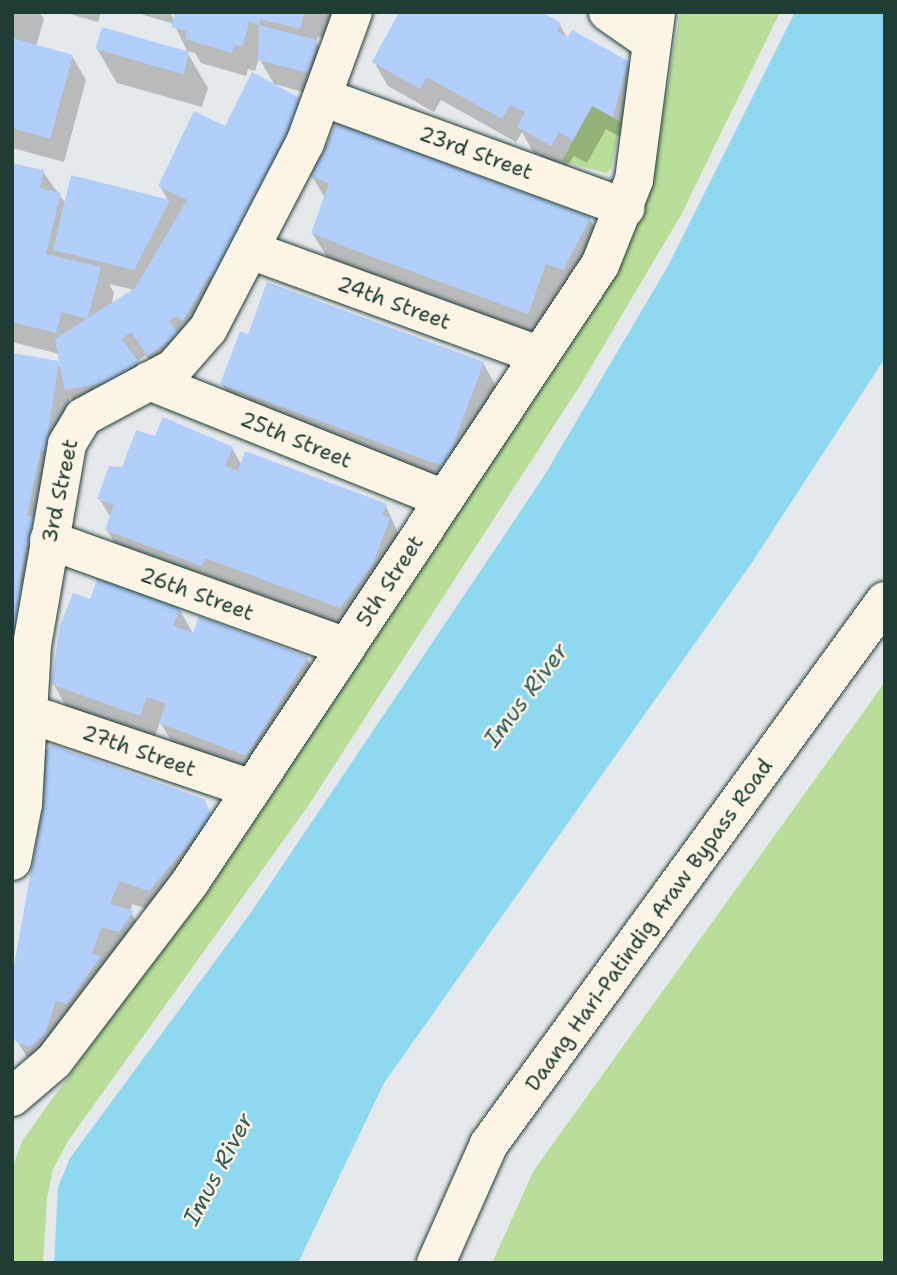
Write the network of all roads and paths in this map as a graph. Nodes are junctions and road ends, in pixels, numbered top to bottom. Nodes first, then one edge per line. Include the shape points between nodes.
1 (353, 12) edge
2 (608, 12) edge
3 (654, 27) edge
4 (325, 98) junction
5 (626, 208) junction
6 (250, 250) junction
7 (539, 355) junction
8 (149, 381) junction
9 (444, 499) junction
10 (49, 540) junction
11 (885, 601) edge
12 (346, 648) junction
13 (27, 713) junction
14 (251, 789) junction
15 (12, 861) edge
16 (12, 1097) edge
17 (436, 1263) edge

1 - 4 street, 3rd Street
2 - 3 street
3 - 5 street, 5th Street
4 - 5 street, 23rd Street
4 - 6 street, 3rd Street
5 - 7 street, 5th Street via 600,265
6 - 7 street, 24th Street
6 - 8 street, 3rd Street via 197,345 174,368
7 - 9 street, 5th Street
8 - 9 street, 25th Street
8 - 10 street, 3rd Street via 96,408 74,430
9 - 12 street, 5th Street
10 - 12 street, 26th Street
10 - 13 street, 3rd Street via 32,645
11 - 17 street, Daang Hari-Patindig Araw Bypass Road via 489,1144
12 - 14 street, 5th Street
13 - 14 street, 27th Street
13 - 15 street, 3rd Street via 23,804
14 - 16 street, 5th Street via 117,980 54,1061

